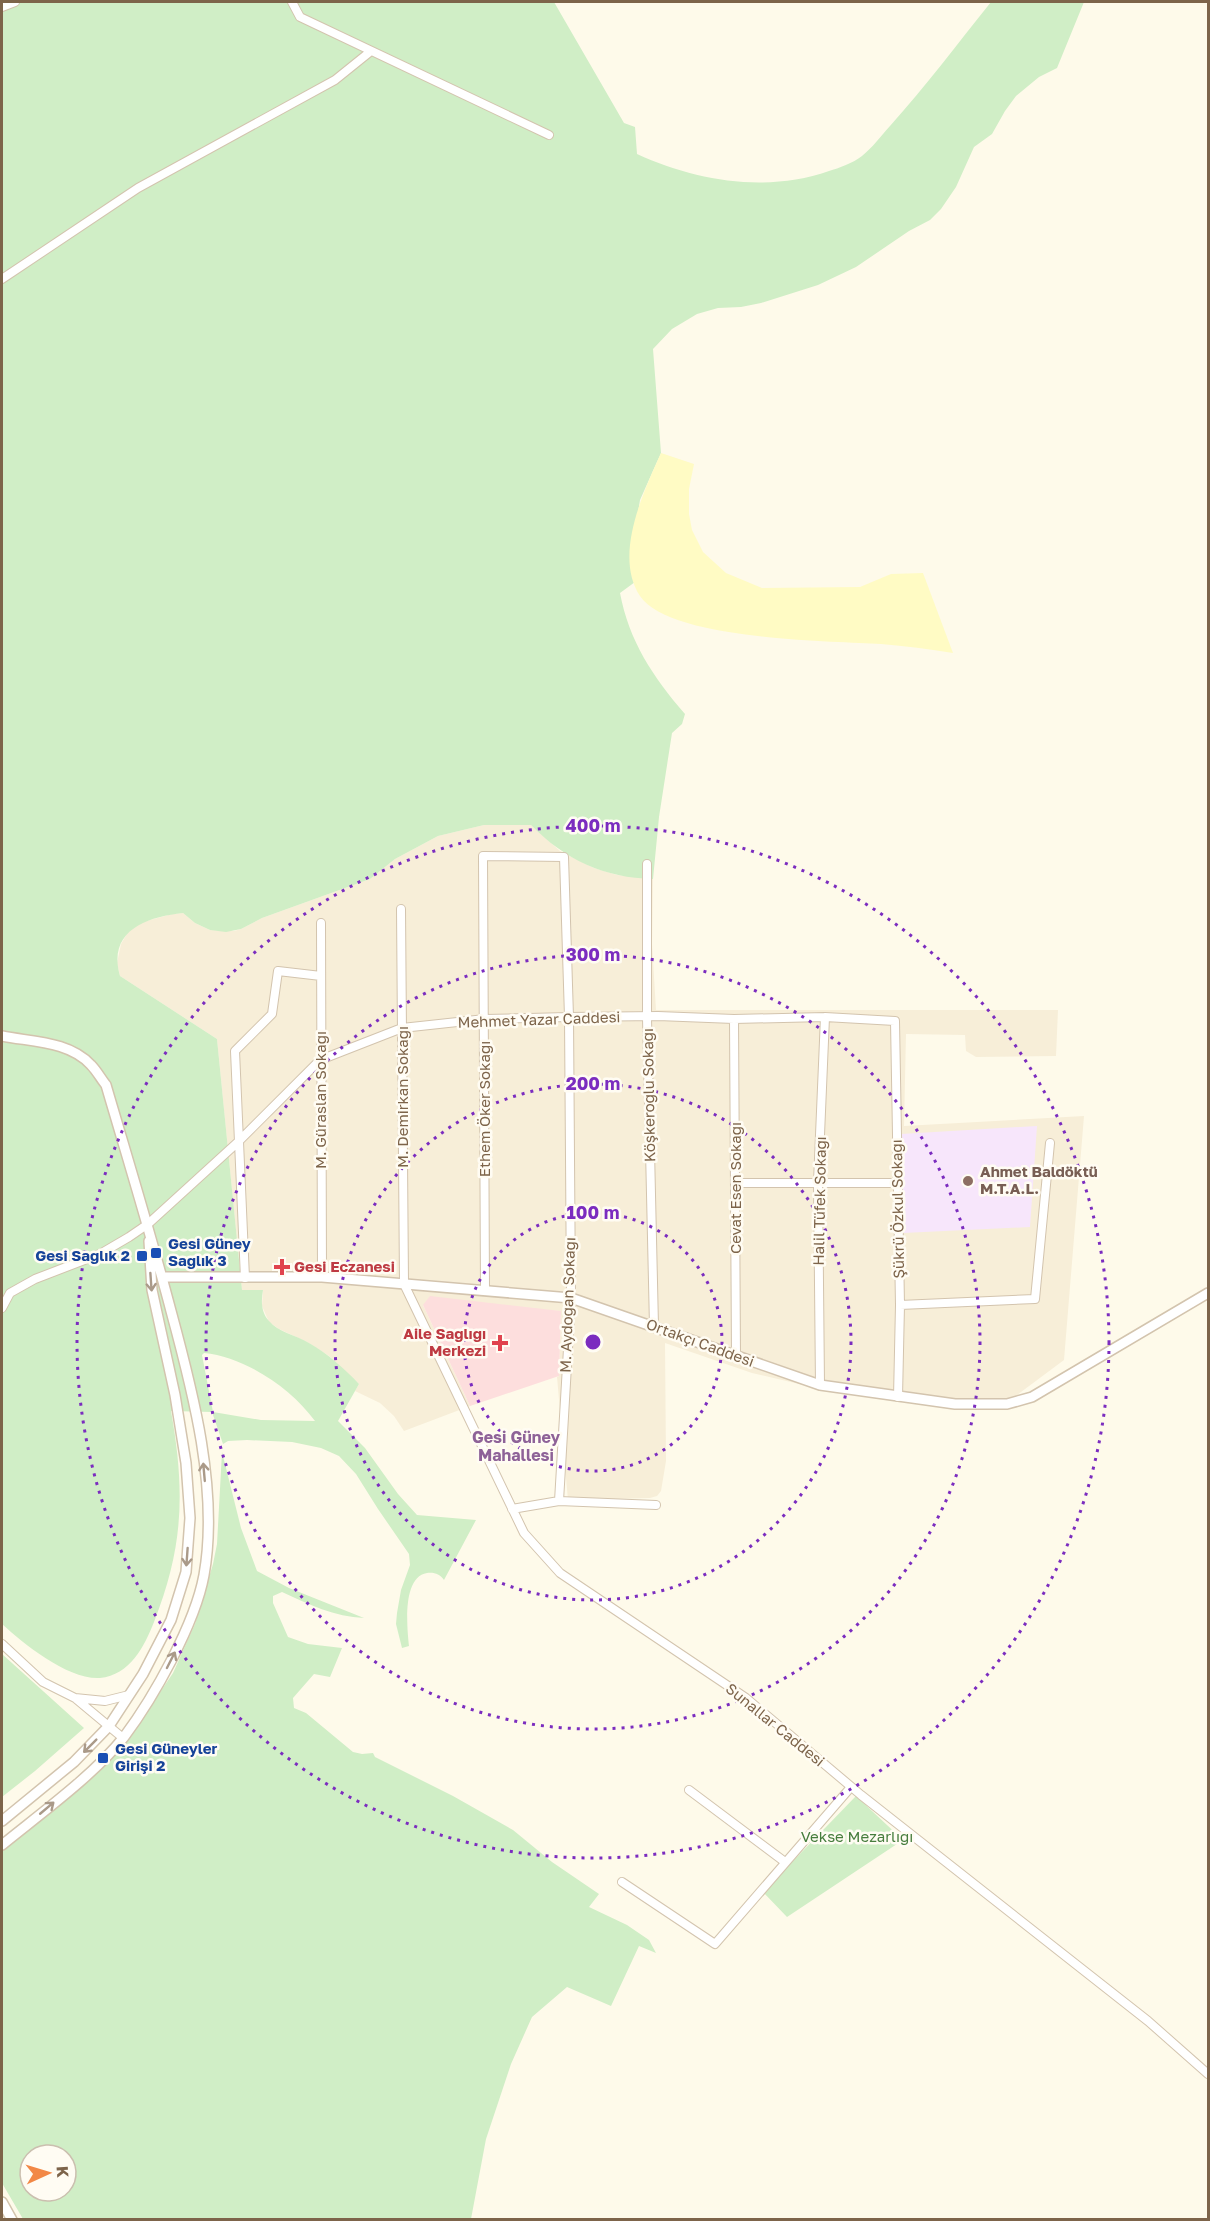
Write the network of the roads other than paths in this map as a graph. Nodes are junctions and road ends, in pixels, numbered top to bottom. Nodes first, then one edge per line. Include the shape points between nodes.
1 (15, 2) edge
2 (292, 2) edge
3 (2, 7) edge
4 (371, 51) junction
5 (549, 135) dead end
6 (2, 279) edge
7 (564, 857) joint
8 (647, 864) dead end
9 (401, 909) dead end
10 (321, 923) dead end
11 (321, 976) junction
12 (569, 1017) junction
13 (825, 1017) junction
14 (647, 1018) junction
15 (485, 1019) junction
16 (734, 1019) junction
17 (895, 1021) joint
18 (402, 1028) junction
19 (2, 1036) edge
20 (320, 1060) junction
21 (238, 1142) junction
22 (1050, 1143) dead end
23 (818, 1182) junction
24 (898, 1183) junction
25 (736, 1184) junction
26 (148, 1224) junction
27 (162, 1276) junction
28 (322, 1277) junction
29 (245, 1278) junction
30 (404, 1284) junction
31 (486, 1290) junction
32 (10, 1293) junction
33 (1209, 1293) edge
34 (2, 1298) edge
35 (571, 1298) junction
36 (900, 1305) junction
37 (2, 1308) edge
38 (654, 1326) junction
39 (736, 1357) junction
40 (820, 1385) junction
41 (898, 1397) junction
42 (559, 1500) junction
43 (656, 1505) dead end
44 (512, 1509) junction
45 (2, 1644) edge
46 (129, 1695) junction
47 (75, 1698) junction
48 (109, 1726) junction
49 (123, 1738) junction
50 (851, 1787) junction
51 (689, 1790) dead end
52 (2, 1821) edge
53 (2, 1845) edge
54 (785, 1862) junction
55 (622, 1882) dead end
56 (1209, 2074) edge
57 (2, 2202) edge
58 (12, 2220) edge

1 - 3 street
2 - 4 street via 300,17
4 - 5 street
4 - 6 street via 335,80 138,188
7 - 12 street, M. Aydoğan Sokağı
7 - 15 street, Ethem Öker Sokağı via 483,856
8 - 14 street, Köşkeroğlu Sokağı
9 - 18 street, M. Demirkan Sokağı
10 - 11 street, M. Güraslan Sokağı
11 - 20 street, M. Güraslan Sokağı
11 - 21 street via 278,971 272,1014 235,1051
12 - 14 street, Mehmet Yazar Caddesi
12 - 15 street, Mehmet Yazar Caddesi
12 - 35 street, M. Aydoğan Sokağı
13 - 16 street, Mehmet Yazar Caddesi
13 - 17 street, Mehmet Yazar Caddesi
13 - 23 street, Halil Tüfek Sokağı
14 - 16 street, Mehmet Yazar Caddesi
14 - 38 street, Köşkeroğlu Sokağı
15 - 18 street, Mehmet Yazar Caddesi
15 - 31 street, Ethem Öker Sokağı
16 - 25 street, Cevat Esen Sokağı
17 - 24 street, Şükrü Özkul Sokağı
18 - 20 street, Mehmet Yazar Caddesi
18 - 30 street, M. Demirkan Sokağı
19 - 26 street via 58,1046 90,1064 106,1085
20 - 21 street, Mehmet Yazar Caddesi
20 - 28 street, M. Güraslan Sokağı
21 - 26 street, Mehmet Yazar Caddesi
21 - 29 street
22 - 36 street via 1035,1299
23 - 24 street
23 - 25 street
23 - 40 street, Halil Tüfek Sokağı
24 - 36 street, Şükrü Özkul Sokağı
25 - 39 street, Cevat Esen Sokağı
26 - 27 street
26 - 32 street, Mehmet Yazar Caddesi via 100,1254
26 -> 46 street via 152,1290 175,1395 190,1518 186,1572 171,1620
27 - 29 street, Ortakçı Caddesi
49 -> 27 street via 159,1683 187,1627 204,1576 208,1518 203,1461 193,1392
28 - 29 street, Ortakçı Caddesi
28 - 30 street, Ortakçı Caddesi
30 - 31 street, Ortakçı Caddesi
30 - 44 street, Sunallar Caddesi
31 - 35 street, Ortakçı Caddesi
32 - 34 street, Mehmet Yazar Caddesi
32 - 37 street
33 - 41 street, Ortakçı Caddesi via 1032,1397 1007,1404 956,1404
35 - 38 street, Ortakçı Caddesi
35 - 42 street, M. Aydoğan Sokağı
36 - 41 street, Şükrü Özkul Sokağı
38 - 39 street, Ortakçı Caddesi
39 - 40 street, Ortakçı Caddesi
40 - 41 street, Ortakçı Caddesi
42 - 43 street
42 - 44 street
44 - 50 street, Sunallar Caddesi via 524,1533 560,1573 746,1698
45 - 47 street via 43,1682
46 - 47 street via 105,1701
46 - 48 street
47 - 48 street
48 - 49 street
48 -> 52 street via 74,1762
53 -> 49 street via 86,1776
50 - 54 street
50 - 56 street, Sunallar Caddesi via 1148,2021
51 - 54 street
54 - 55 street via 715,1944
57 - 58 street

